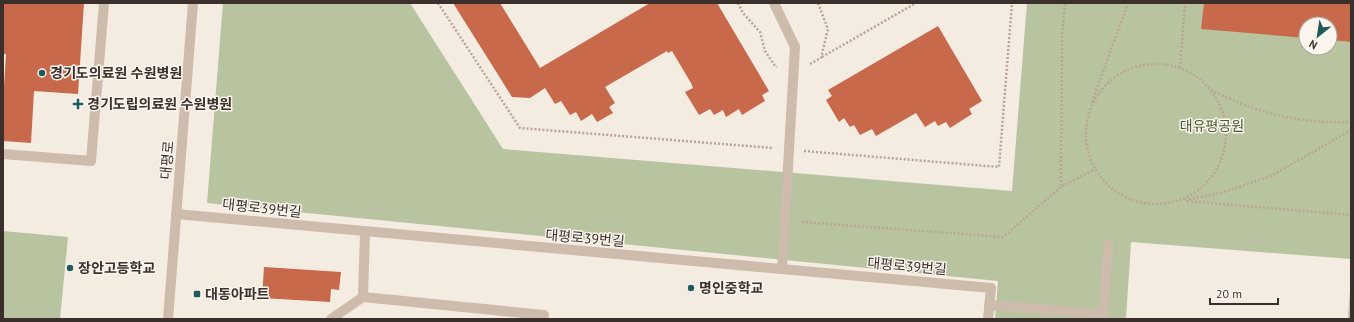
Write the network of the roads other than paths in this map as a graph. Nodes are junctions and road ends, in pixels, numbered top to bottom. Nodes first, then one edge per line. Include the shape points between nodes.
1 (104, 3) edge
2 (193, 3) edge
3 (774, 3) edge
4 (3, 154) edge
5 (176, 214) junction
6 (365, 232) junction
7 (1108, 245) dead end
8 (782, 269) junction
9 (363, 297) junction
10 (989, 305) junction
11 (544, 315) dead end
12 (168, 319) edge
13 (331, 319) edge
14 (988, 319) edge

1 - 4 street via 91,161
2 - 5 street, 대평로
3 - 8 street via 795,47
5 - 6 street, 대평로39번길
5 - 12 street, 대평로
6 - 8 street, 대평로39번길
6 - 9 street
7 - 10 street via 1103,314
8 - 10 street, 대평로39번길 via 991,288
9 - 11 street
9 - 13 street
10 - 14 street

